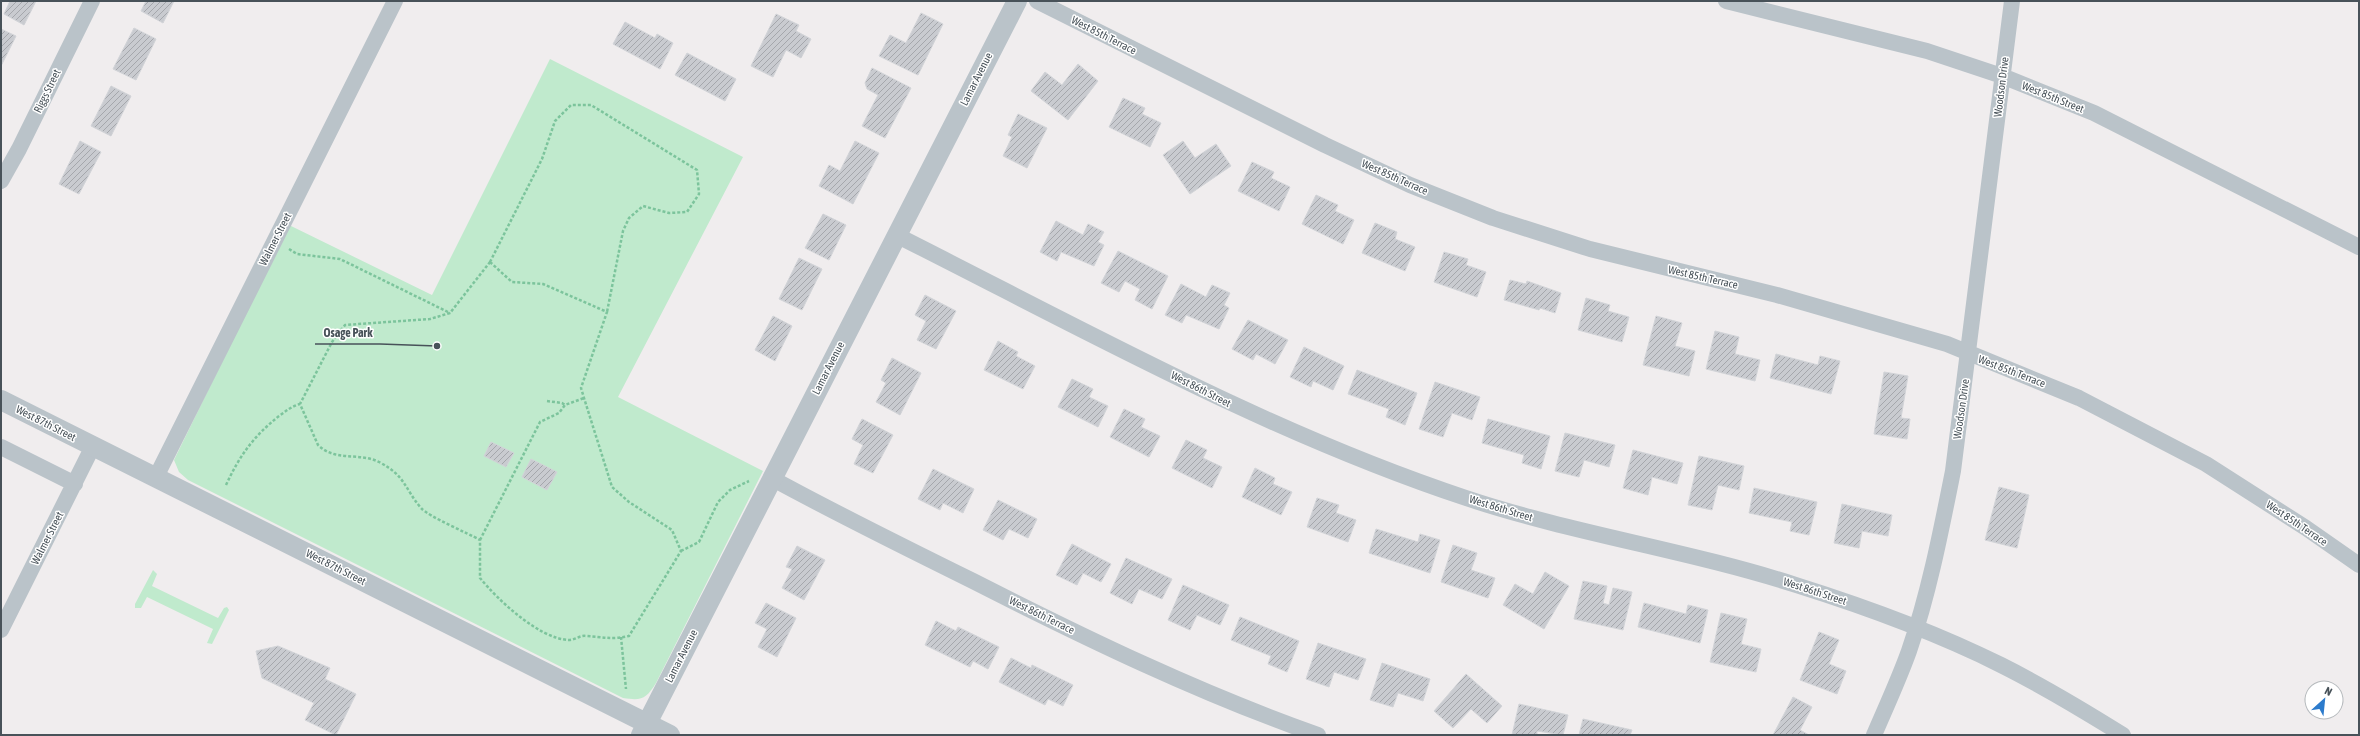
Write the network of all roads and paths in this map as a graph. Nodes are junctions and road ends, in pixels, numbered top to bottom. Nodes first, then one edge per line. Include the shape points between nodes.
1 (92, 1) edge
2 (395, 1) edge
3 (1017, 1) edge
4 (1038, 1) edge
5 (1726, 1) edge
6 (2012, 1) edge
7 (2002, 76) junction
8 (1, 181) edge
9 (896, 235) junction
10 (2359, 247) edge
11 (287, 248) dead end
12 (490, 262) junction
13 (607, 312) junction
14 (450, 313) junction
15 (1968, 354) junction
16 (584, 398) junction
17 (1, 400) edge
18 (547, 401) dead end
19 (300, 404) junction
20 (565, 405) junction
21 (93, 446) junction
22 (1, 447) edge
23 (156, 478) junction
24 (764, 478) junction
25 (75, 484) junction
26 (226, 485) dead end
27 (480, 540) junction
28 (681, 551) junction
29 (2359, 565) edge
30 (1916, 627) junction
31 (1, 630) edge
32 (621, 637) junction
33 (626, 688) dead end
34 (644, 729) edge
35 (670, 735) edge
36 (1318, 735) edge
37 (1874, 735) edge
38 (2123, 735) edge

1 - 8 street, Riggs Street via 20,149
2 - 23 street, Walmer Street
3 - 9 street, Lamar Avenue
4 - 15 street, West 85th Terrace via 1325,145 1410,185 1493,218 1590,249 1819,306 1947,344
5 - 7 street, West 85th Street via 1919,49
6 - 7 street, Woodson Drive
7 - 10 street, West 85th Street via 2094,113
7 - 15 street, Woodson Drive
9 - 24 street, Lamar Avenue
9 - 30 street, West 86th Street via 1244,410 1354,458 1467,498 1530,517 1793,584
11 - 14 path via 297,254 340,259
12 - 13 path via 512,282 543,284
12 - 13 path via 532,180 555,121 571,105 592,105 697,170 699,194 687,212 668,214 643,206 628,218 623,231
12 - 14 path
13 - 16 path via 581,388
14 - 19 path via 430,319 345,324 332,342
15 - 29 street, West 85th Terrace via 2079,398 2206,464
15 - 30 street, Woodson Drive via 1953,471 1939,541
16 - 20 path
16 - 28 path via 612,487 629,502 672,530
17 - 21 street, West 87th Street
18 - 20 path
19 - 26 path via 293,405 261,431 240,455
19 - 27 path via 322,450 336,456 377,461 402,478 422,509
20 - 27 path via 559,413 540,422
21 - 23 street, West 87th Street
21 - 25 street, Walmer Street
22 - 25 street
23 - 34 street, West 87th Street
24 - 28 path via 730,490 722,498 699,542
24 - 34 street, Lamar Avenue
24 - 36 street, West 86th Terrace via 1143,664 1262,715
25 - 31 street, Walmer Street
27 - 32 path via 480,578 493,594 542,633 569,640 584,636 614,639
28 - 32 path via 629,636
30 - 37 street, Woodson Drive via 1909,651
30 - 38 street, West 86th Street via 2001,665
32 - 33 path
34 - 35 street, West 87th Street

